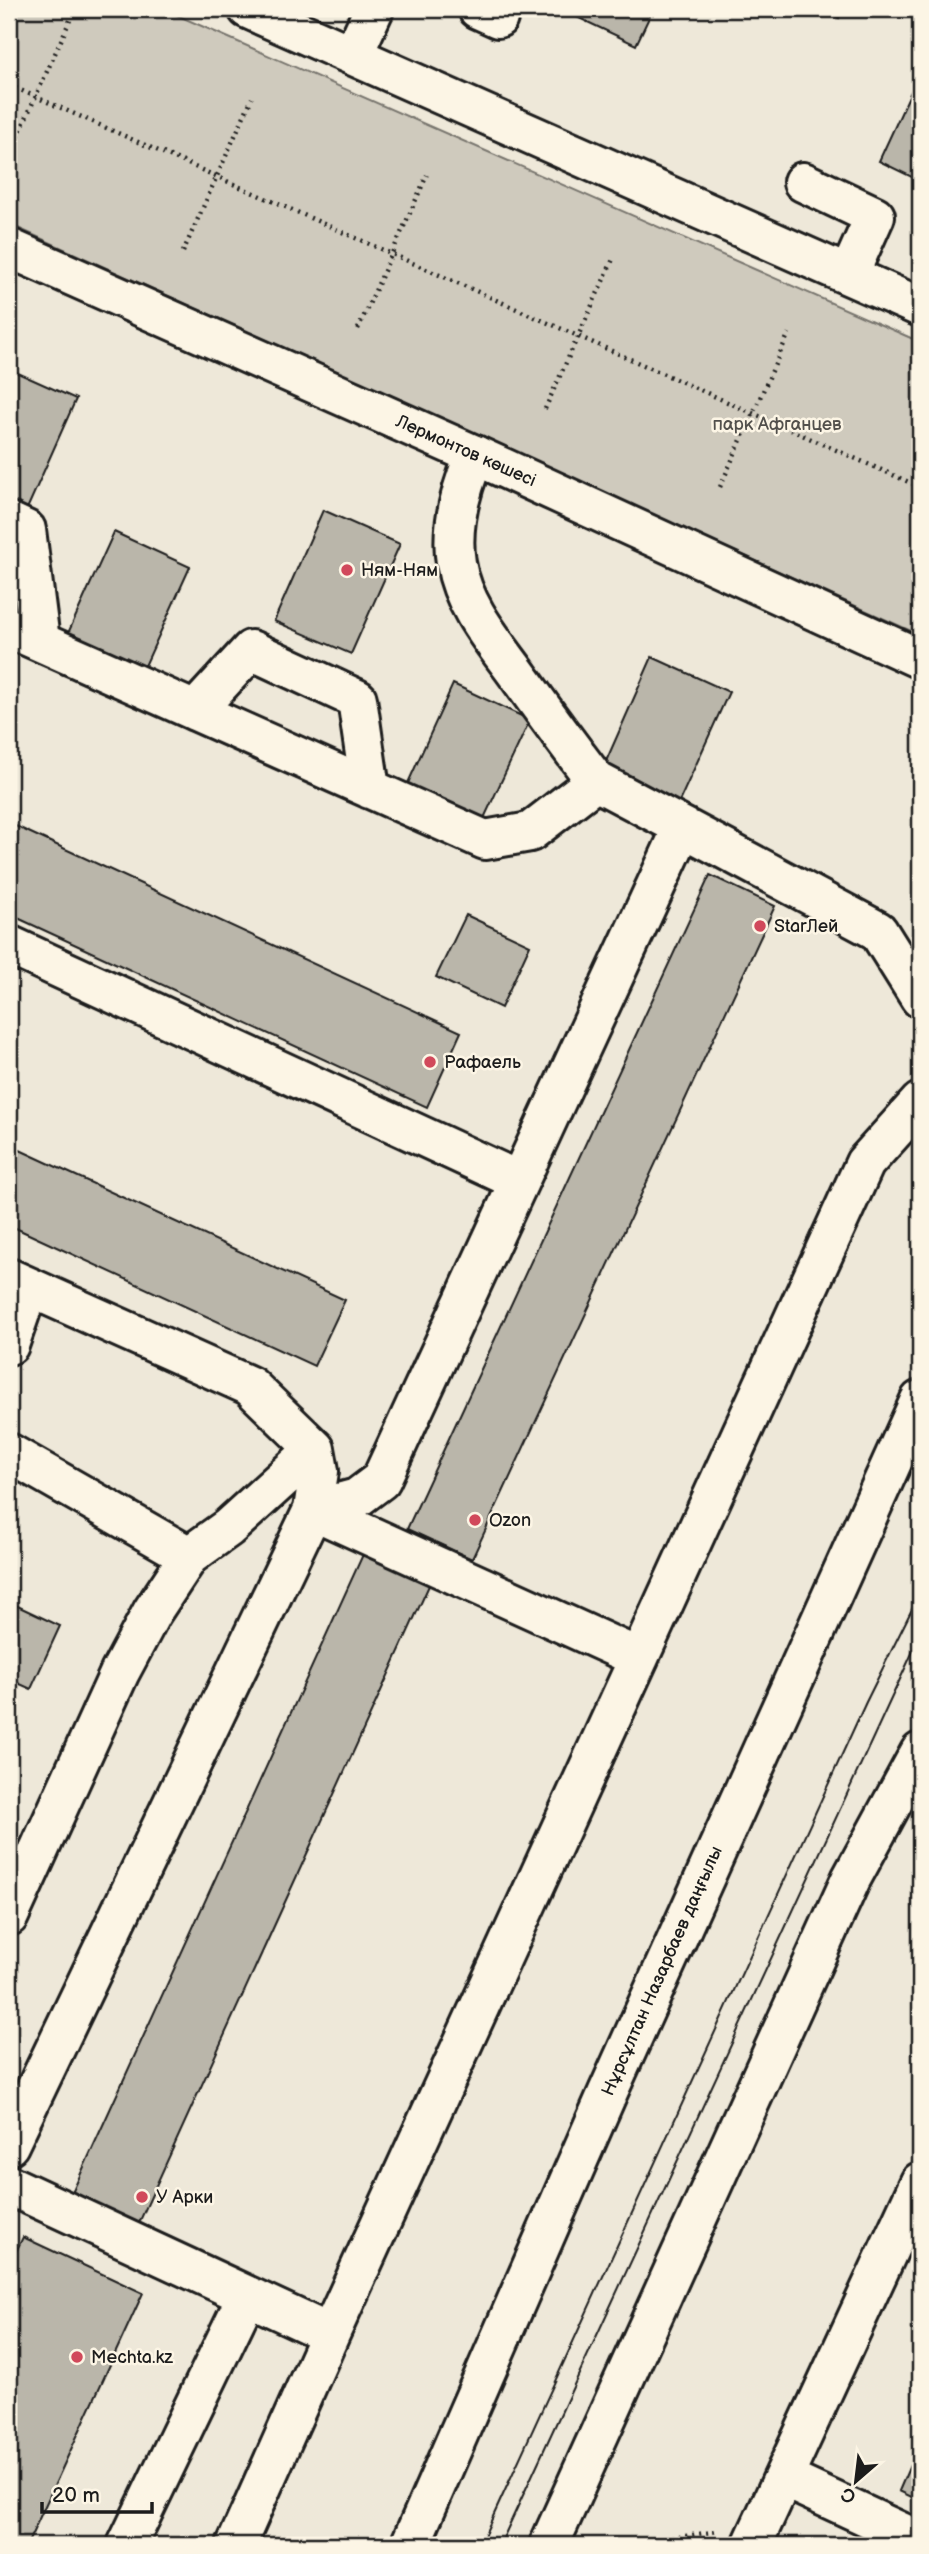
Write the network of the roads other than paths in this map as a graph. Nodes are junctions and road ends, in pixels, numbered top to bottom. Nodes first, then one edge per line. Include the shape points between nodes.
1 (248, 9) edge
2 (374, 9) edge
3 (353, 55) junction
4 (803, 182) dead end
5 (9, 248) edge
6 (849, 274) junction
7 (920, 307) edge
8 (475, 455) junction
9 (9, 522) edge
10 (24, 634) edge
11 (920, 659) edge
12 (195, 711) junction
13 (596, 781) junction
14 (370, 789) junction
15 (683, 827) junction
16 (878, 931) junction
17 (9, 945) edge
18 (920, 945) edge
19 (920, 998) edge
20 (920, 1102) edge
21 (519, 1181) junction
22 (19, 1283) edge
23 (9, 1345) edge
24 (920, 1399) edge
25 (314, 1449) junction
26 (9, 1453) edge
27 (313, 1510) junction
28 (189, 1556) junction
29 (639, 1658) junction
30 (920, 1752) edge
31 (9, 1916) edge
32 (9, 2145) edge
33 (920, 2182) edge
34 (9, 2185) edge
35 (247, 2296) junction
36 (330, 2334) junction
37 (784, 2478) junction
38 (757, 2535) edge
39 (920, 2541) edge
40 (127, 2545) edge
41 (236, 2545) edge
42 (410, 2545) edge
43 (549, 2545) edge

1 - 3 main road
2 - 3 main road
3 - 6 main road
4 - 6 main road via 875,216
5 - 8 main road, Лермонтов көшесі
6 - 7 main road
8 - 11 main road, Лермонтов көшесі
8 - 13 main road via 462,484 454,531 456,564 469,603
9 - 10 main road via 26,530
10 - 12 main road
12 - 14 main road
12 - 14 main road via 251,650 357,699
13 - 14 main road via 530,832 485,840
13 - 15 main road
15 - 16 main road
15 - 21 main road
16 - 18 main road
16 - 19 main road
17 - 21 main road
20 - 29 main road via 865,1163
21 - 27 main road via 381,1480 357,1498
22 - 23 main road
22 - 25 main road via 250,1386
24 - 42 main road, Нұрсұлтан Назарбаев даңғылы
25 - 27 main road via 319,1471
25 - 28 main road via 228,1528
26 - 28 main road
27 - 29 main road
27 - 32 main road
28 - 31 main road via 120,1672
29 - 36 main road
30 - 43 main road via 851,1879
33 - 37 main road
34 - 35 main road
35 - 36 main road
35 - 40 main road
36 - 41 main road
37 - 38 main road
37 - 39 main road

